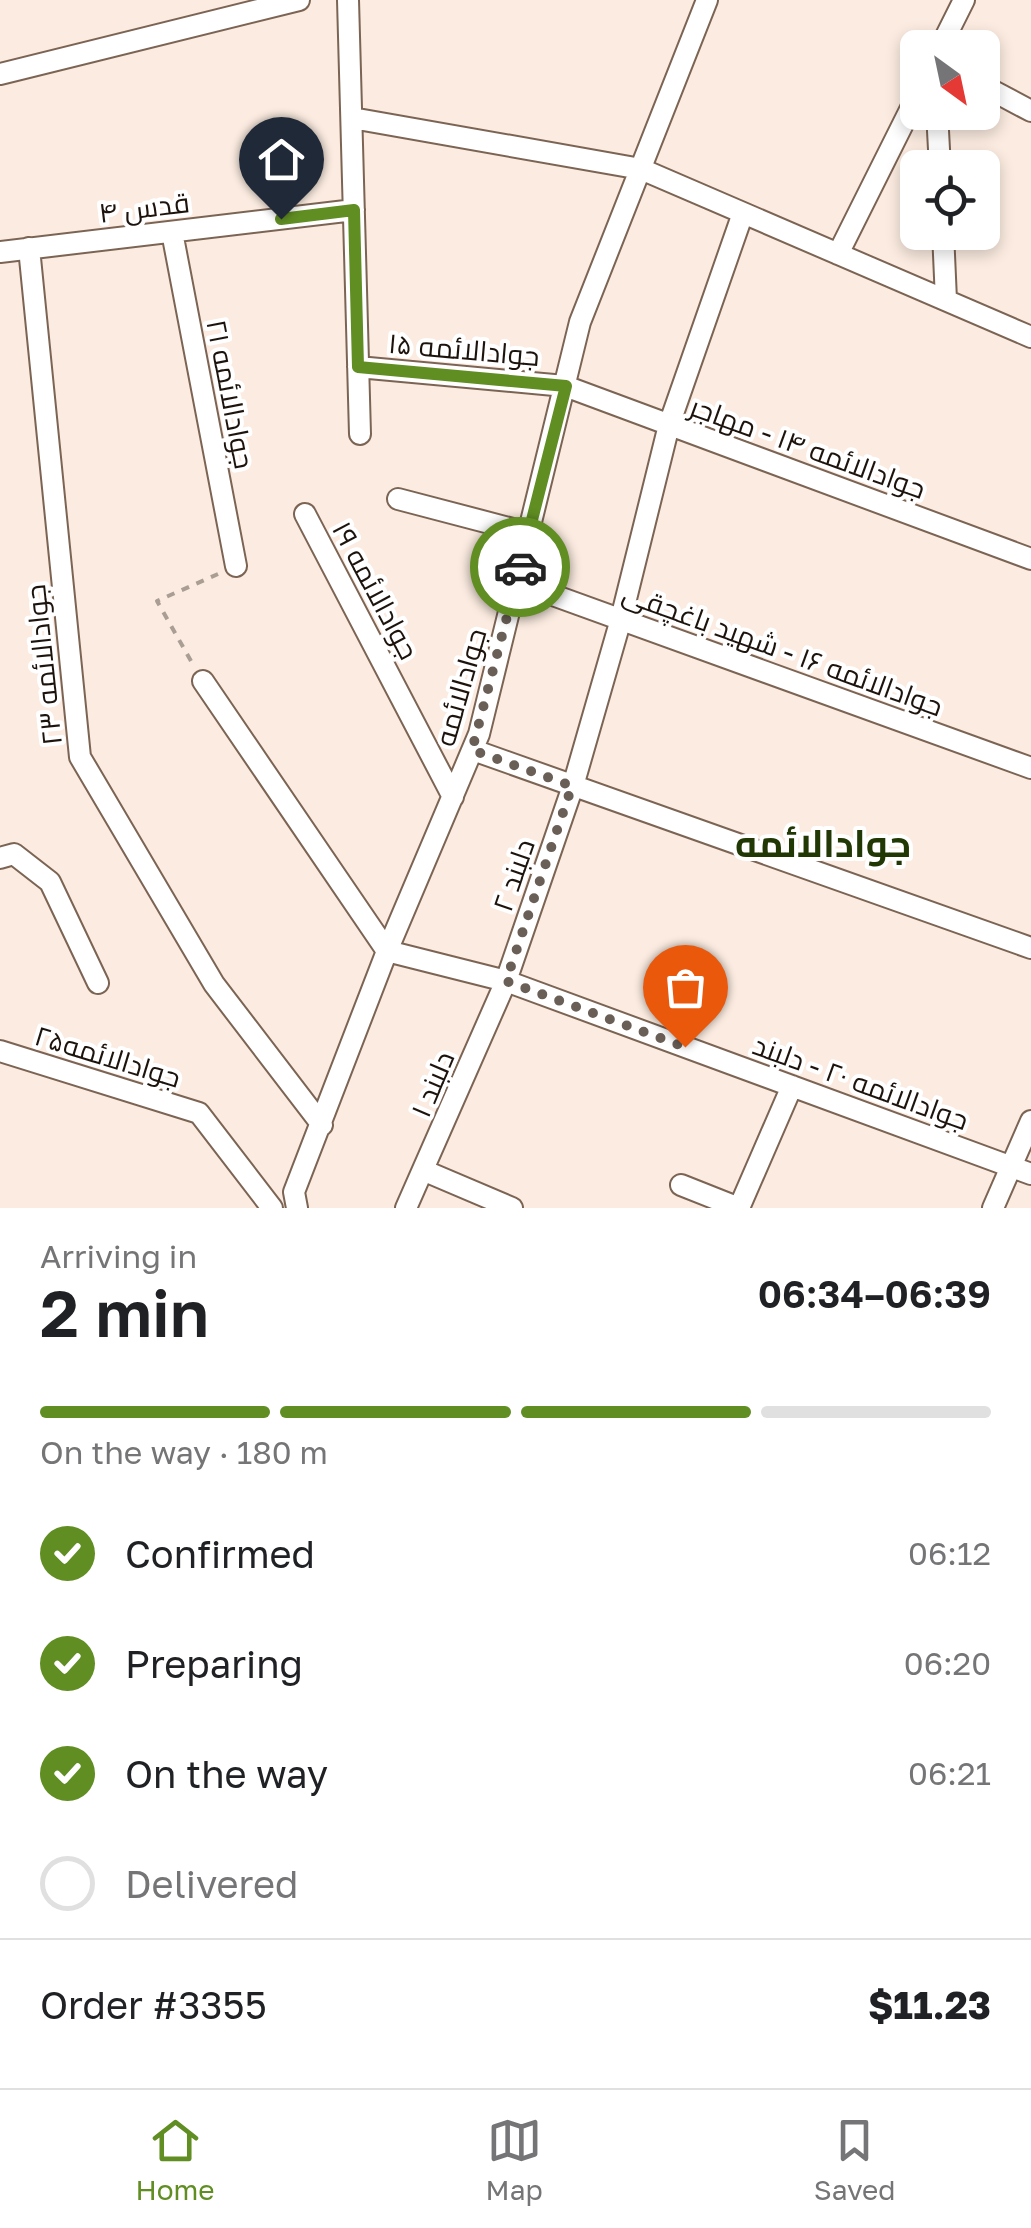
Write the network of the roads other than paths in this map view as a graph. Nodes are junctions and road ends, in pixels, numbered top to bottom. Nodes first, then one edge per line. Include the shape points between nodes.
1 (299, 0) edge
2 (348, 0) edge
3 (707, 0) edge
4 (964, 0) edge
5 (949, 30) edge
6 (0, 74) edge
7 (1000, 95) edge
8 (1031, 111) edge
9 (352, 118) junction
10 (900, 130) edge
11 (640, 169) junction
12 (354, 210) junction
13 (743, 213) junction
14 (172, 232) junction
15 (29, 248) junction
16 (944, 250) edge
17 (0, 252) edge
18 (838, 254) junction
19 (946, 300) junction
20 (1031, 336) edge
21 (358, 367) junction
22 (566, 386) junction
23 (670, 425) junction
24 (360, 434) dead end
25 (398, 499) dead end
26 (305, 514) dead end
27 (528, 533) junction
28 (1031, 558) edge
29 (236, 566) road end
30 (517, 582) junction
31 (621, 619) junction
32 (202, 682) road end
33 (472, 750) junction
34 (1031, 768) edge
35 (572, 786) junction
36 (453, 797) junction
37 (0, 858) edge
38 (1031, 948) edge
39 (387, 951) junction
40 (506, 981) junction
41 (98, 983) dead end
42 (0, 1051) edge
43 (792, 1086) junction
44 (1031, 1121) edge
45 (322, 1125) junction
46 (425, 1171) junction
47 (1021, 1171) edge
48 (681, 1184) dead end
49 (272, 1208) edge
50 (297, 1208) edge
51 (406, 1208) edge
52 (512, 1208) edge
53 (739, 1208) edge
54 (993, 1208) edge

1 - 6 street
2 - 9 street
3 - 11 street, جوادالائمه
4 - 5 street
7 - 8 street
9 - 11 street
9 - 12 street
10 - 18 street
11 - 13 street
11 - 22 street, جوادالائمه via 580,322
12 - 14 street, قدس ۴
12 - 21 street
13 - 18 street
13 - 23 street, دلبند ۲
14 - 15 street, قدس ۴
14 - 29 street, جوادالائمه ۲۱
15 - 17 street, قدس ۴
15 - 45 street, جوادالائمه ۲۳ via 80,757 214,984
16 - 19 street
18 - 19 street
19 - 20 street
21 - 22 street, جوادالائمه ۱۵
21 - 24 street
22 - 23 street, جوادالائمه ۱۴ - مهاجر
22 - 27 street, جوادالائمه
23 - 28 street, جوادالائمه ۱۴ - مهاجر
23 - 31 street, دلبند ۲
25 - 27 street
26 - 36 street, جوادالائمه ۱۹
27 - 30 street, جوادالائمه
30 - 31 street, جوادالائمه ۱۶ - شهید باغچقی
30 - 33 street, جوادالائمه
31 - 34 street, جوادالائمه ۱۶ - شهید باغچقی
31 - 35 street, دلبند ۲
32 - 39 street
33 - 35 street
33 - 36 street, جوادالائمه
35 - 38 street
35 - 40 street, دلبند ۲
36 - 39 street, جوادالائمه
37 - 41 street via 14,854 50,882
39 - 40 street, جوادالائمه ۲۰ - دلبند
39 - 45 street, جوادالائمه
40 - 43 street, جوادالائمه ۲۰ - دلبند
40 - 46 street, دلبند ۱
42 - 49 street, جوادالائمه۲۵ via 200,1113
43 - 47 street, جوادالائمه ۲۰ - دلبند
43 - 53 street
44 - 47 street
45 - 50 street, جوادالائمه via 294,1192
46 - 51 street, دلبند ۱
46 - 52 street
47 - 54 street
48 - 53 street

